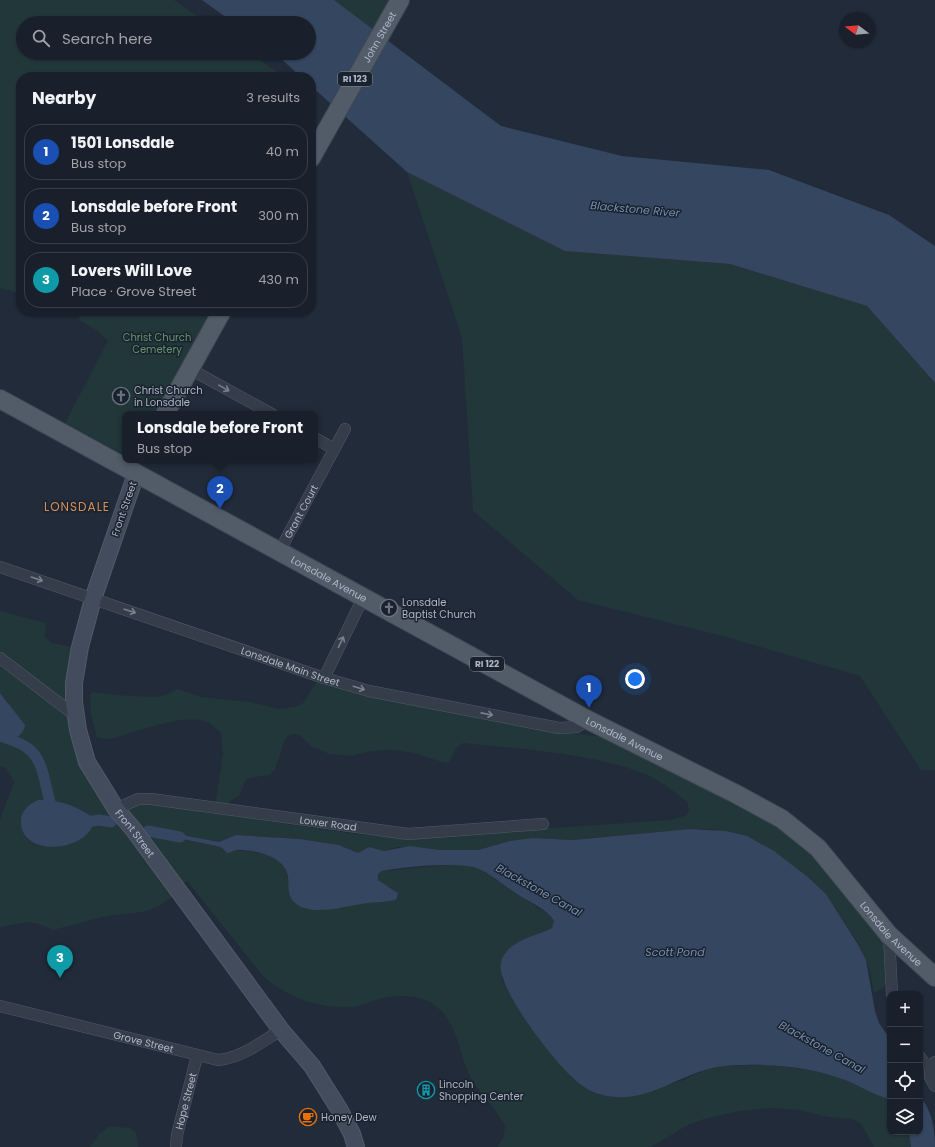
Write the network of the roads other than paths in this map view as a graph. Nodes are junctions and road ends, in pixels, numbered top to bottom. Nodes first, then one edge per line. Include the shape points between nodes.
1 (400, 0) edge
2 (316, 149) edge
3 (219, 316) edge
4 (190, 369) junction
5 (0, 399) edge
6 (167, 411) edge
7 (267, 411) edge
8 (345, 429) dead end
9 (318, 440) edge
10 (334, 449) junction
11 (122, 459) edge
12 (139, 467) edge
13 (279, 552) junction
14 (0, 567) edge
15 (93, 598) junction
16 (363, 598) junction
17 (0, 658) edge
18 (324, 678) junction
19 (76, 716) junction
20 (588, 720) junction
21 (116, 809) junction
22 (544, 824) dead end
23 (889, 935) junction
24 (935, 978) edge
25 (892, 991) edge
26 (0, 1006) edge
27 (281, 1030) junction
28 (197, 1056) junction
29 (932, 1064) edge
30 (935, 1086) edge
31 (176, 1147) edge
32 (356, 1147) edge

1 - 2 main road, John Street / RI 123
3 - 4 main road
4 - 6 main road
4 -> 7 street
5 - 11 main road, Lonsdale Avenue / RI 122
8 - 10 street, Grant Court
9 - 10 street
10 - 13 street, Grant Court
12 - 13 main road, Lonsdale Avenue / RI 122
12 - 15 main road, Front Street
13 - 16 main road, Lonsdale Avenue / RI 122
14 -> 15 street, Lonsdale Main Street
15 -> 18 street, Lonsdale Main Street
15 - 19 main road, Front Street via 76,664
18 -> 16 street
16 - 20 main road, Lonsdale Avenue / RI 122
17 - 19 street
18 -> 20 street, Lonsdale Main Street via 369,691 559,728 577,727
19 - 21 main road, Front Street via 87,762
20 - 23 main road, Lonsdale Avenue / RI 122 via 782,819 818,848
21 - 22 street, Lower Road via 138,799 151,799 408,834
21 - 27 main road, Front Street via 134,829
23 - 24 main road, Lonsdale Avenue / RI 122
23 - 25 street
26 - 28 street, Grove Street
27 - 28 street, Grove Street via 234,1058 218,1060
27 - 32 main road, Front Street via 316,1071 339,1109
28 - 31 street, Hope Street
29 - 30 street via 930,1077

